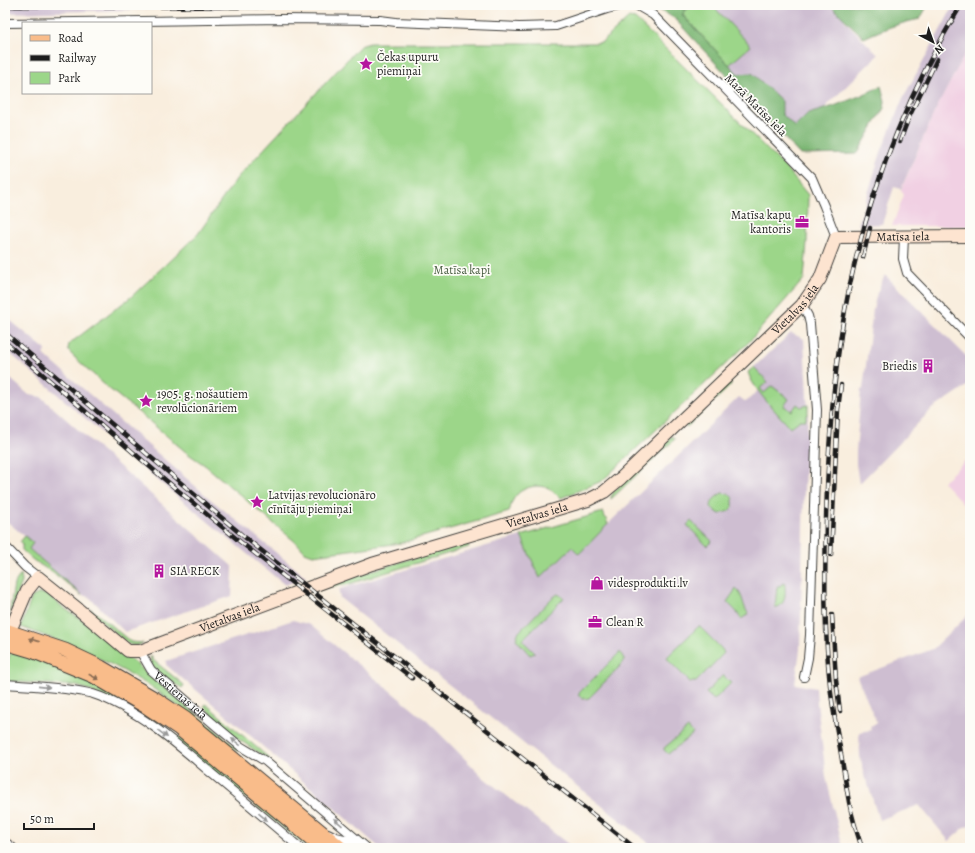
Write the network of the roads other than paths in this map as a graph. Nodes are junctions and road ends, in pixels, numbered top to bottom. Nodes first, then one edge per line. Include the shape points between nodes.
1 (636, 5) edge
2 (76, 22) edge
3 (7, 23) dead end
4 (22, 23) edge
5 (970, 236) edge
6 (836, 237) junction
7 (904, 237) junction
8 (802, 305) junction
9 (970, 338) edge
10 (5, 546) edge
11 (38, 577) junction
12 (8, 634) edge
13 (140, 651) junction
14 (804, 677) dead end
15 (5, 684) edge
16 (318, 828) junction
17 (5, 842) edge
18 (364, 846) edge
19 (13, 848) edge
20 (300, 848) edge
21 (322, 848) edge
22 (342, 848) edge

1 - 2 street, Mazā Matīsa iela via 613,7 556,26 282,19
1 - 6 street, Mazā Matīsa iela via 653,15 812,178
3 - 4 street, Mazā Matīsa iela
5 - 7 street, Matīsa iela
6 - 7 street, Matīsa iela
6 - 8 street, Vietalvas iela via 820,279
7 - 9 street via 903,259 907,273
8 - 13 street, Vietalvas iela via 621,478 600,494 554,511 372,564
8 - 14 street via 811,330 818,410 810,635
10 - 11 street
11 - 12 street via 27,591
11 - 13 street via 128,651
16 -> 12 main road, Vestienas iela via 186,719 156,699 101,667 65,650
12 -> 21 main road via 32,651 93,676 178,728
18 -> 13 street, Vestienas iela via 151,670
15 -> 20 street via 77,691 109,700 147,722 181,747
16 - 18 street, Vestienas iela
16 - 22 main road, Vestienas iela
17 - 19 street

